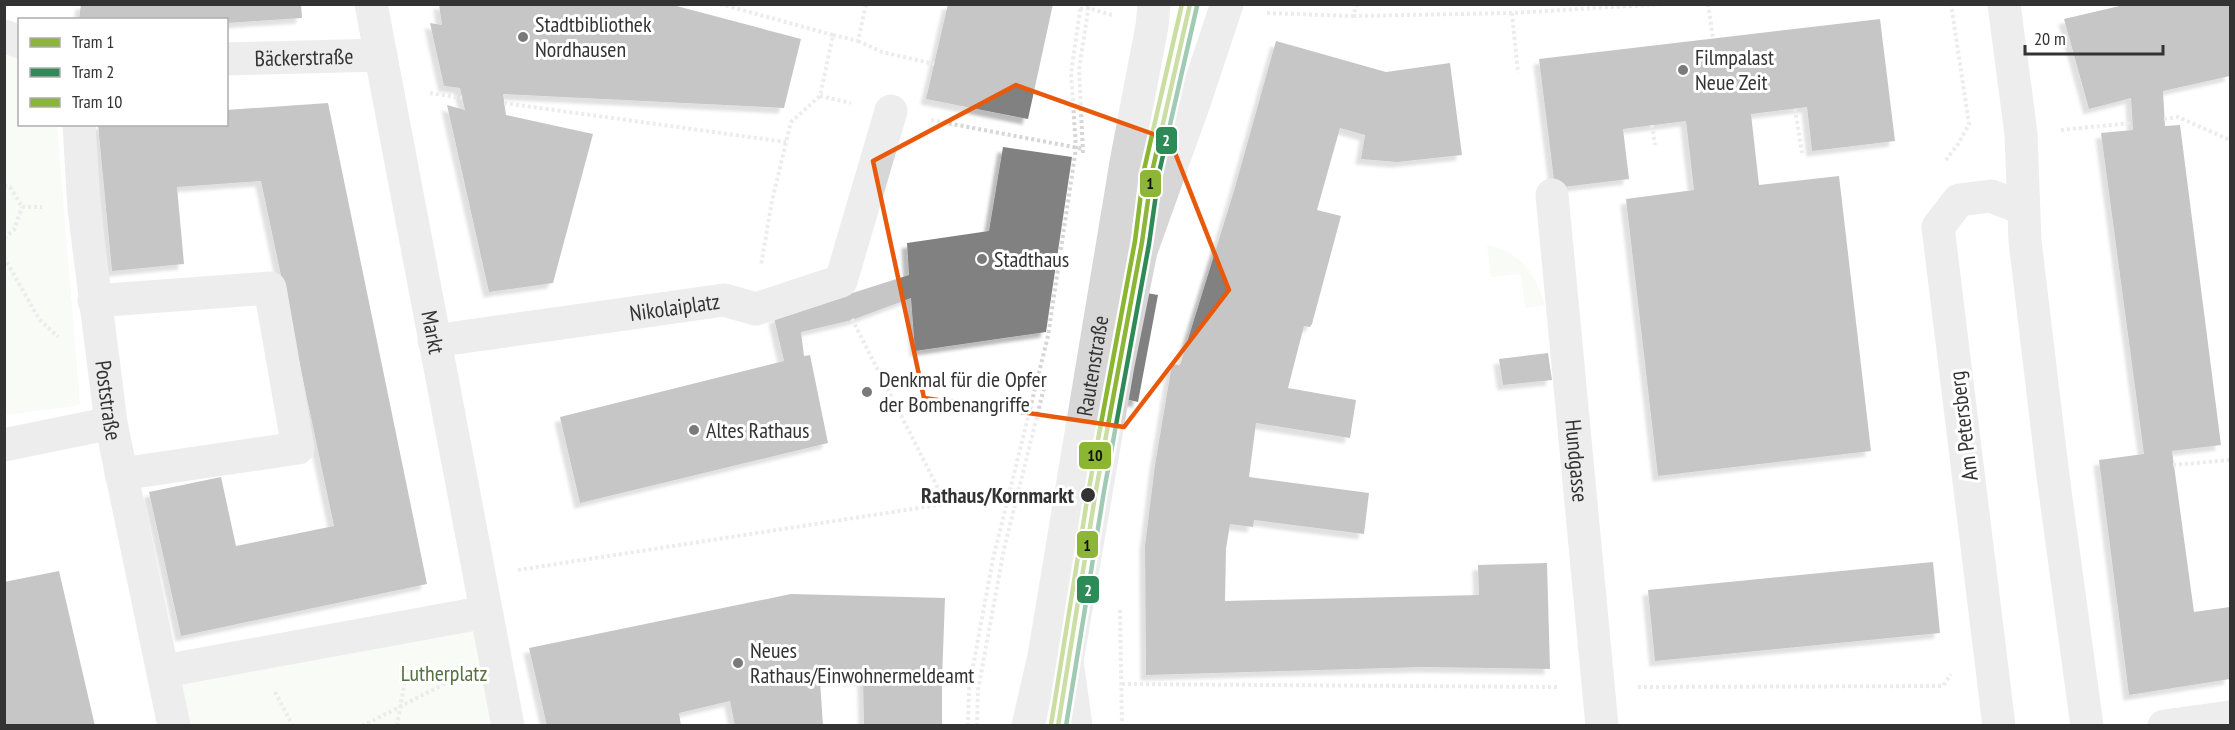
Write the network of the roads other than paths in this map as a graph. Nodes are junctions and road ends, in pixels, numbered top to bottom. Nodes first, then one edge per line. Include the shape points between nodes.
1 (371, 4) edge
2 (1154, 4) edge
3 (1227, 4) edge
4 (2004, 4) edge
5 (381, 55) junction
6 (228, 59) edge
7 (891, 111) road end
8 (79, 126) edge
9 (1552, 195) dead end
10 (2022, 208) junction
11 (94, 301) junction
12 (434, 341) junction
13 (111, 423) junction
14 (4, 445) edge
15 (121, 474) junction
16 (486, 612) junction
17 (164, 671) junction
18 (2230, 717) edge
19 (1028, 725) edge
20 (174, 726) edge
21 (508, 726) edge
22 (1036, 726) edge
23 (1076, 726) edge
24 (1602, 726) edge
25 (1999, 726) edge
26 (2087, 726) edge
27 (2164, 726) edge

1 - 5 street, Markt
2 - 19 street, Rautenstraße via 1044,656
3 - 23 street, Rautenstraße via 1141,251 1067,661
4 - 10 street via 2020,134
5 - 6 street, Bäckerstraße
5 - 12 street, Markt
7 - 12 street, Nikolaiplatz via 841,281 756,309 724,300
8 - 11 street, Poststraße
9 - 24 street, Hundgasse
10 - 25 street, Am Petersberg via 1990,196 1959,200 1938,227
10 - 26 street
11 - 13 street, Poststraße
11 - 15 street via 270,288 298,448
12 - 16 street, Markt
13 - 14 street
13 - 15 street, Poststraße
15 - 17 street, Poststraße
16 - 17 street
16 - 21 street
17 - 20 street
18 - 27 street
19 - 22 street

